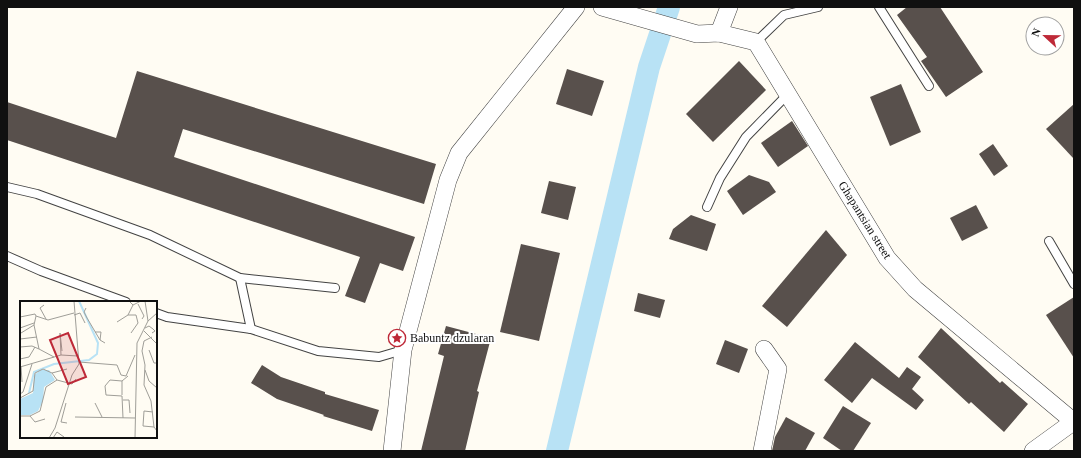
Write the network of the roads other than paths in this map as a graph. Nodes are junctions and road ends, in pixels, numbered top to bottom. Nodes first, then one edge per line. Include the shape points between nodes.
1 (576, 7) edge
2 (729, 7) edge
3 (818, 7) edge
4 (880, 7) edge
5 (608, 9) edge
6 (719, 33) junction
7 (756, 42) junction
8 (929, 86) dead end
9 (788, 94) junction
10 (7, 187) edge
11 (707, 208) dead end
12 (1048, 241) dead end
13 (7, 256) edge
14 (240, 278) junction
15 (1074, 284) edge
16 (335, 288) dead end
17 (123, 301) edge
18 (157, 313) edge
19 (251, 328) junction
20 (764, 348) dead end
21 (403, 350) junction
22 (1074, 421) edge
23 (392, 451) edge
24 (762, 451) edge
25 (1033, 451) edge

1 - 21 street via 459,153 448,180
2 - 6 street
3 - 7 lane via 784,15
4 - 8 lane
5 - 6 street via 697,34
6 - 7 street
7 - 9 street, Ghapantsian street
9 - 11 lane via 746,137 720,178
9 - 22 street, Ghapantsian street via 887,258 915,289
10 - 14 lane via 37,194 150,235
12 - 15 lane
13 - 17 lane via 40,271
14 - 16 lane
14 - 19 lane
18 - 19 lane via 167,317
19 - 21 lane via 318,351 379,357
20 - 24 street via 778,369
21 - 23 street
22 - 25 street

